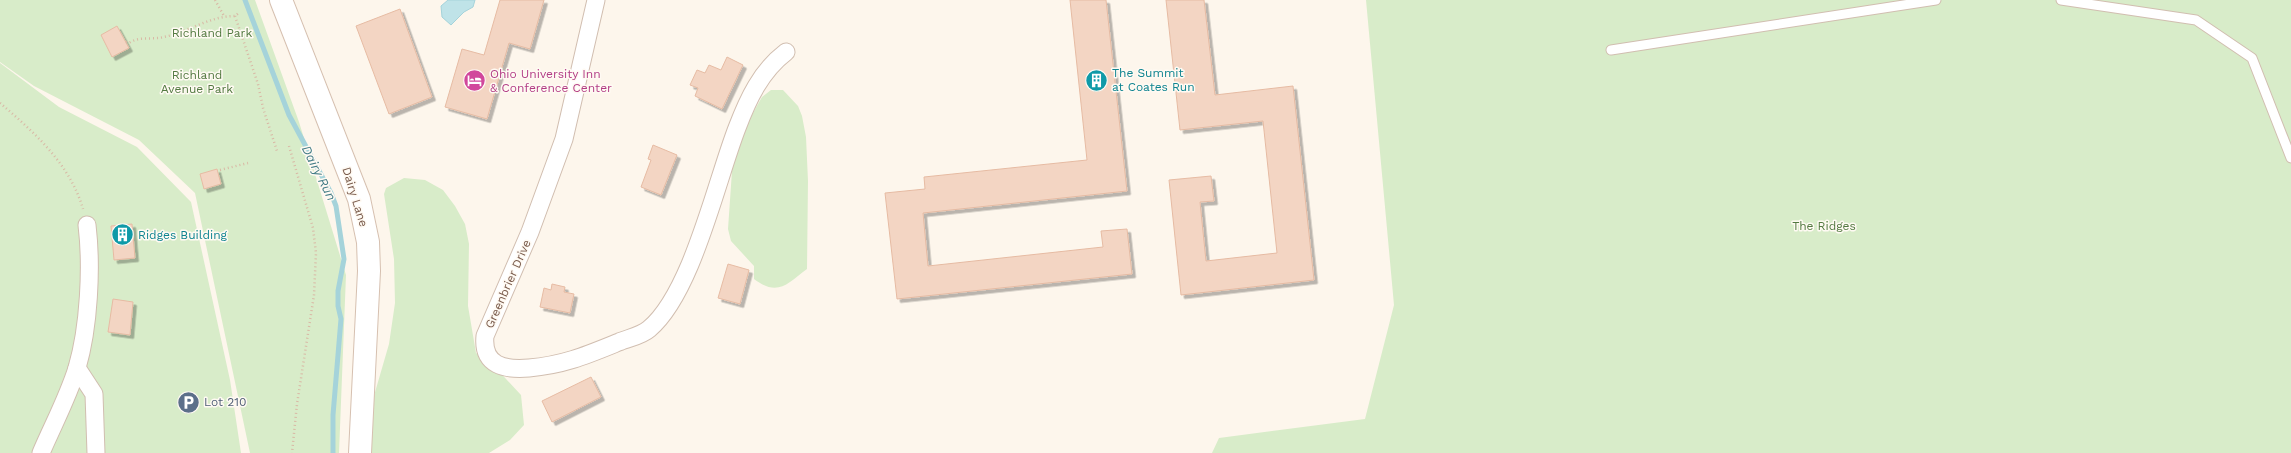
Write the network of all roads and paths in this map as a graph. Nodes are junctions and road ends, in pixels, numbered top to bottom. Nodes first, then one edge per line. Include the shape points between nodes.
1 (216, 0) edge
2 (280, 0) edge
3 (596, 0) edge
4 (1936, 0) edge
5 (2060, 0) edge
6 (240, 12) dead end
7 (224, 16) junction
8 (235, 16) junction
9 (126, 42) dead end
10 (1611, 50) dead end
11 (786, 52) dead end
12 (0, 103) edge
13 (289, 146) dead end
14 (277, 151) dead end
15 (2291, 158) edge
16 (248, 163) dead end
17 (220, 170) dead end
18 (87, 224) joint
19 (77, 368) junction
20 (41, 453) edge
21 (96, 453) edge
22 (292, 453) edge
23 (360, 453) edge

1 - 7 path
2 - 23 street, Dairy Lane via 359,199 368,242 369,271
3 - 11 street, Greenbrier Drive via 564,139 530,232 485,336 487,355 504,368 564,364 649,329 668,306 691,261 732,141 754,90 770,65
4 - 10 lane
5 - 15 lane via 2196,20 2252,58
6 - 8 path
7 - 8 path
7 - 9 path via 166,37 141,39 128,44
8 - 14 path
12 - 18 path via 29,128 59,161 80,198
13 - 22 path via 313,228 316,253 314,295
16 - 17 path
18 - 19 street via 90,246 88,286
19 - 20 street
19 - 21 street via 94,394

